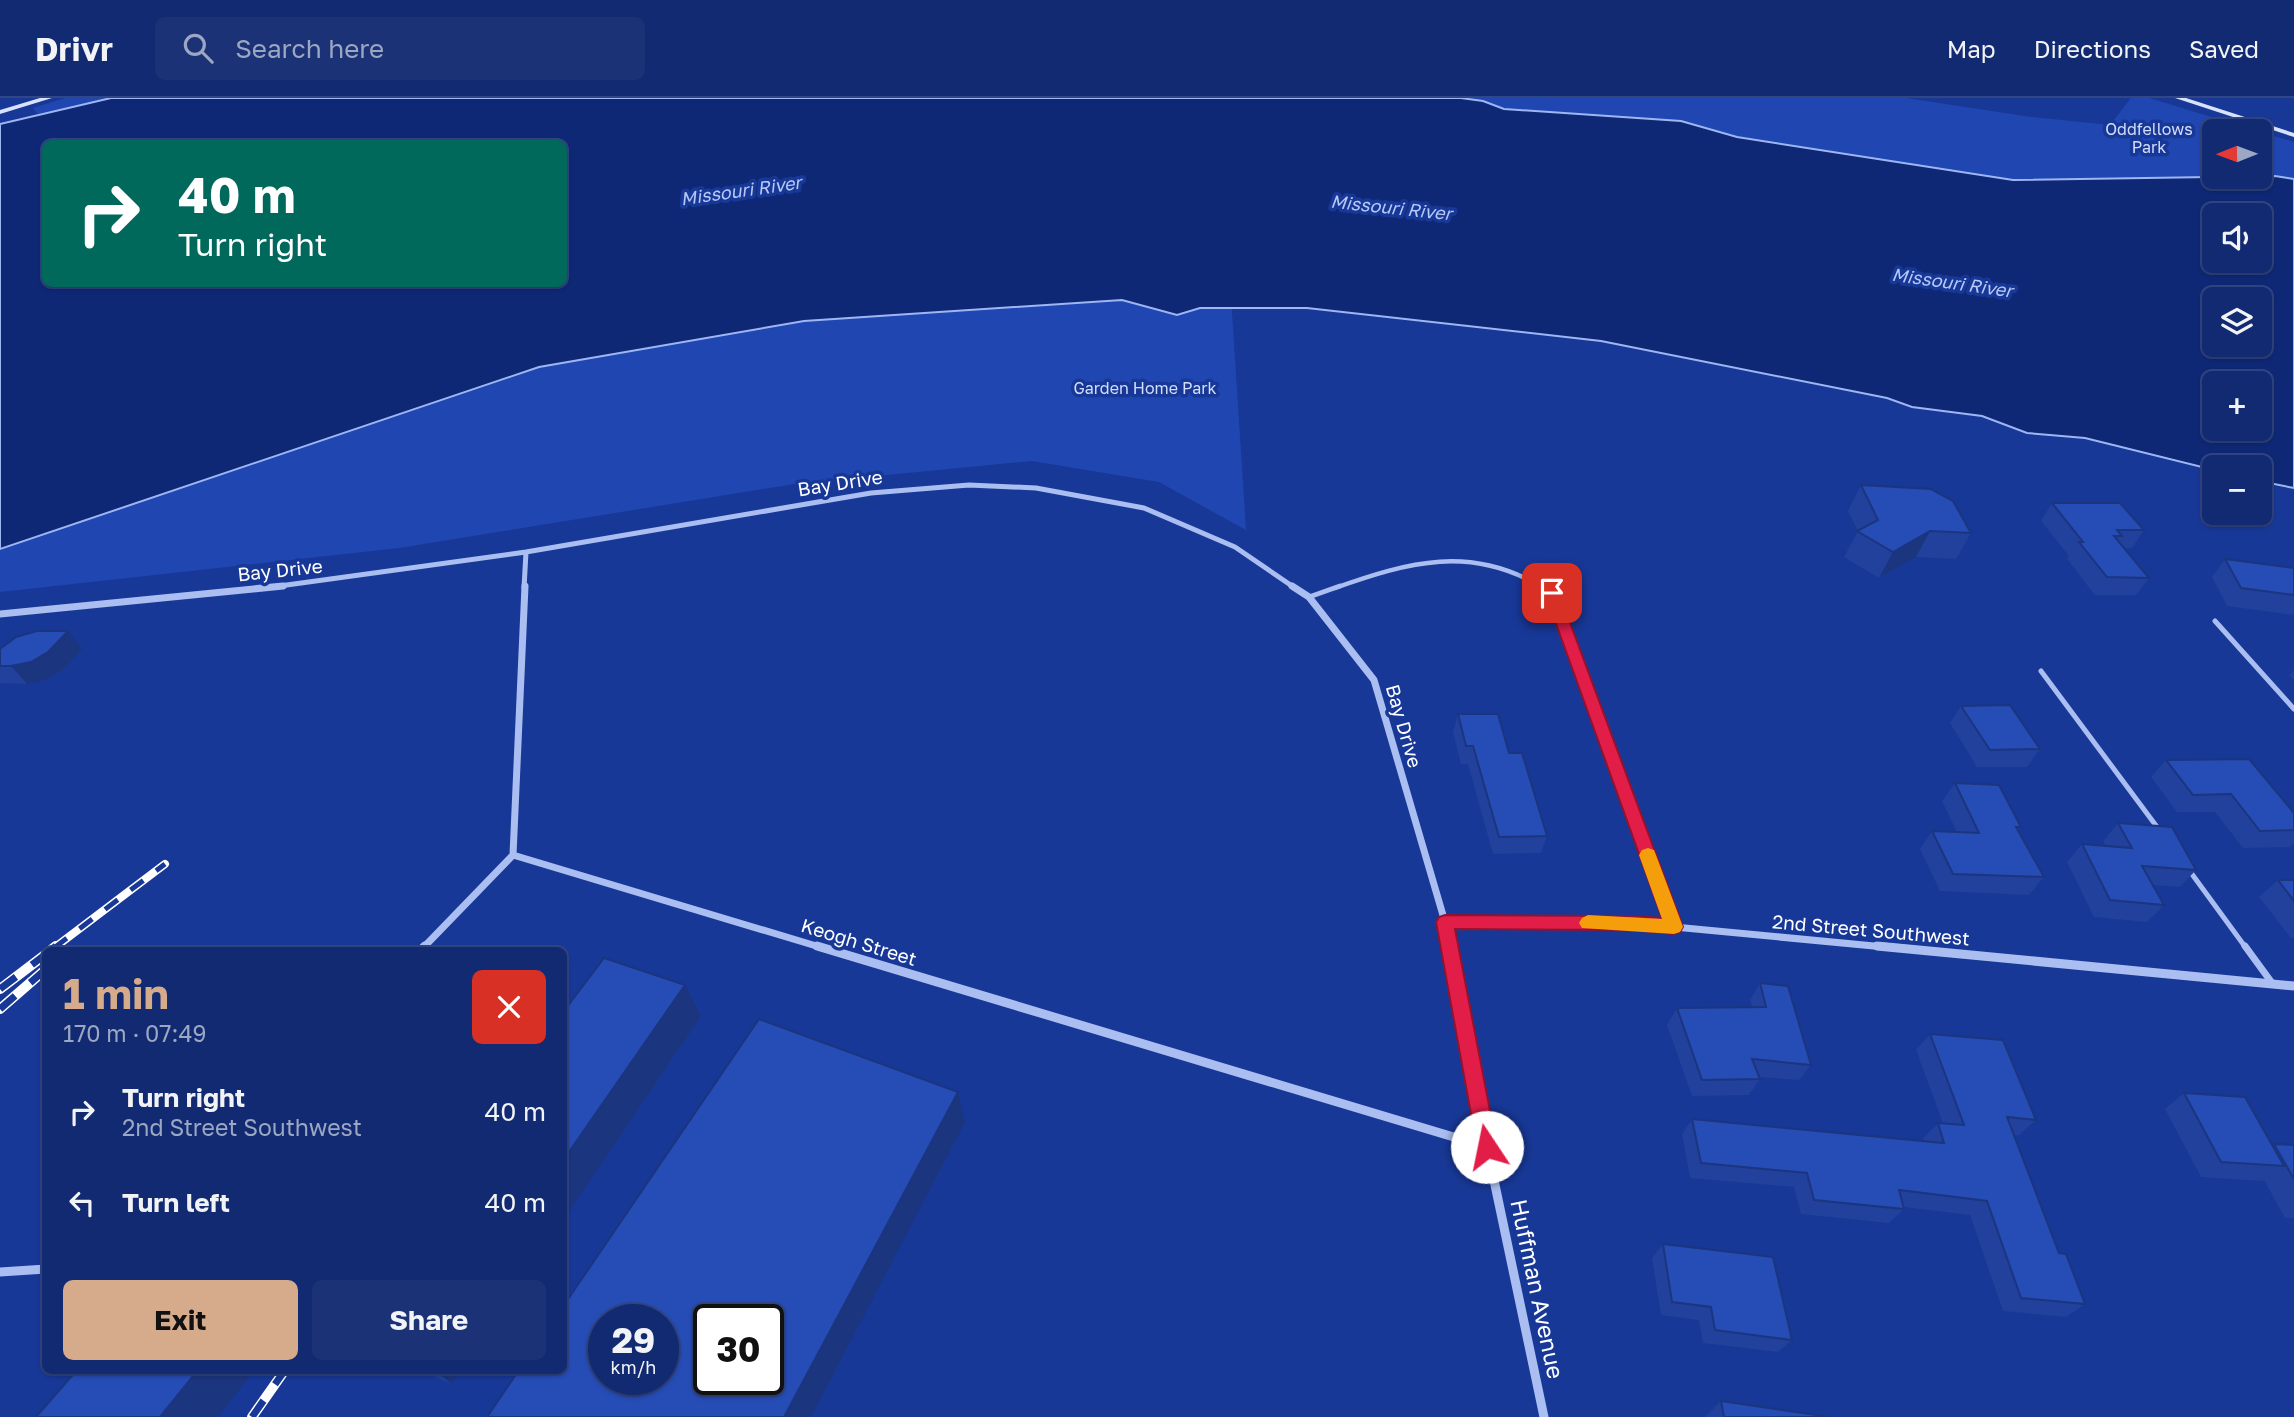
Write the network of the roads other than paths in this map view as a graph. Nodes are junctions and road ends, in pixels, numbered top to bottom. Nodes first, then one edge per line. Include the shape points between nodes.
1 (48, 98) edge
2 (2179, 98) edge
3 (0, 112) edge
4 (2294, 135) edge
5 (526, 552) junction
6 (1309, 597) junction
7 (0, 614) edge
8 (2215, 621) dead end
9 (2041, 671) dead end
10 (2294, 709) edge
11 (2165, 838) edge
12 (513, 855) junction
13 (2182, 861) edge
14 (1445, 922) junction
15 (1674, 927) junction
16 (424, 947) edge
17 (2272, 983) junction
18 (2294, 986) edge
19 (1487, 1147) junction
20 (42, 1269) edge
21 (0, 1272) edge
22 (1544, 1417) edge

1 - 3 main road
2 - 4 main road
5 - 6 street, Bay Drive via 871,492 969,485 1036,488 1144,508 1235,547
5 - 7 street, Bay Drive via 311,583
5 - 12 street
6 - 14 street, Bay Drive via 1374,680
6 - 15 lane via 1404,564 1462,559 1518,573 1552,593
8 - 10 lane
9 - 11 lane
12 - 16 street
12 - 19 street, Keogh Street
13 - 17 lane
14 - 15 street, 2nd Street Southwest
14 - 19 street, Huffman Avenue
15 - 17 street, 2nd Street Southwest
17 - 18 street, 2nd Street Southwest
19 - 22 street, Huffman Avenue
20 - 21 street

